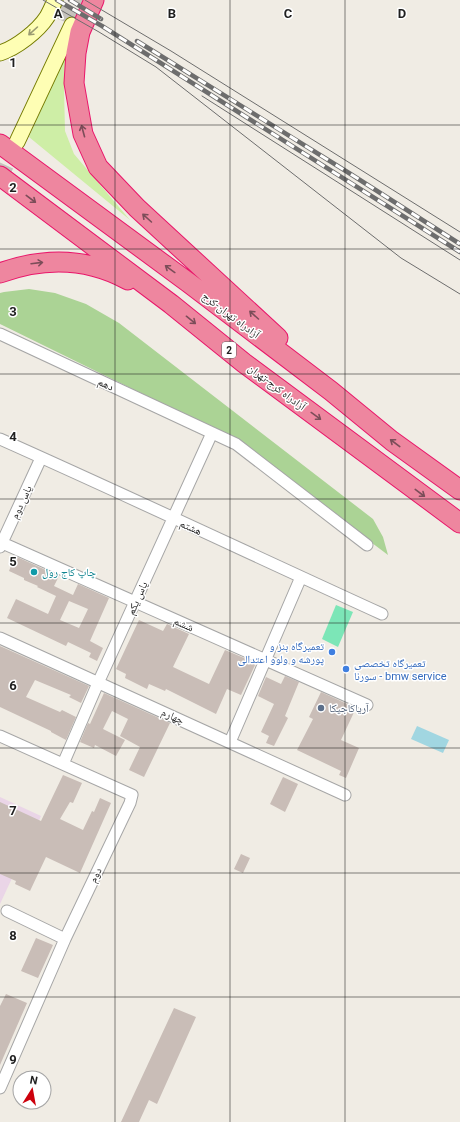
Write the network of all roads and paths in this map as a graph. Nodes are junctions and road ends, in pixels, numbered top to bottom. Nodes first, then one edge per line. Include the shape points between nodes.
1 (55, 0) edge
2 (94, 0) edge
3 (67, 23) tunnel mouth
4 (0, 53) edge
5 (9, 141) edge
6 (0, 176) edge
7 (0, 274) edge
8 (171, 304) junction
9 (0, 334) edge
10 (331, 391) junction
11 (212, 433) junction
12 (0, 439) edge
13 (41, 458) junction
14 (460, 490) edge
15 (172, 519) junction
16 (460, 523) edge
17 (1, 544) edge
18 (367, 544) dead end
19 (301, 577) junction
20 (135, 603) junction
21 (382, 614) dead end
22 (0, 638) edge
23 (265, 660) junction
24 (98, 683) junction
25 (367, 706) dead end
26 (0, 736) edge
27 (230, 742) junction
28 (63, 764) junction
29 (345, 795) dead end
30 (7, 911) dead end
31 (64, 939) junction
32 (0, 1088) edge

1 -> 4 street via 47,17 32,33
10 -> 2 highway via 266,326 137,208 98,167 83,134 74,83 80,32
3 - 5 street
10 -> 5 highway, آزادراه تهران-کرج
6 -> 8 highway, آزادراه کرج-تهران / 2
7 -> 8 highway via 36,263 67,261 96,267 124,278
8 -> 16 highway, آزادراه کرج-تهران / 2 via 244,363
9 - 11 street, دهم
14 -> 10 highway, آزادراه تهران-کرج via 392,441
11 - 15 street, یاس یکم
11 - 18 street, دهم via 236,444
12 - 13 street, هشتم
13 - 15 street, هشتم
13 - 17 street, یاس دوم
15 - 19 street, هشتم
15 - 20 street, یاس یکم
17 - 20 street, ششم
19 - 21 street, هشتم
19 - 23 street
20 - 23 street, ششم
20 - 24 street, یاس یکم
22 - 24 street, چهارم
23 - 25 street, ششم
23 - 27 street
24 - 27 street, چهارم
24 - 28 street, یاس یکم
26 - 28 street, دوم
27 - 29 street, چهارم
28 - 31 street, دوم via 132,795
30 - 31 street
31 - 32 street, دوم

